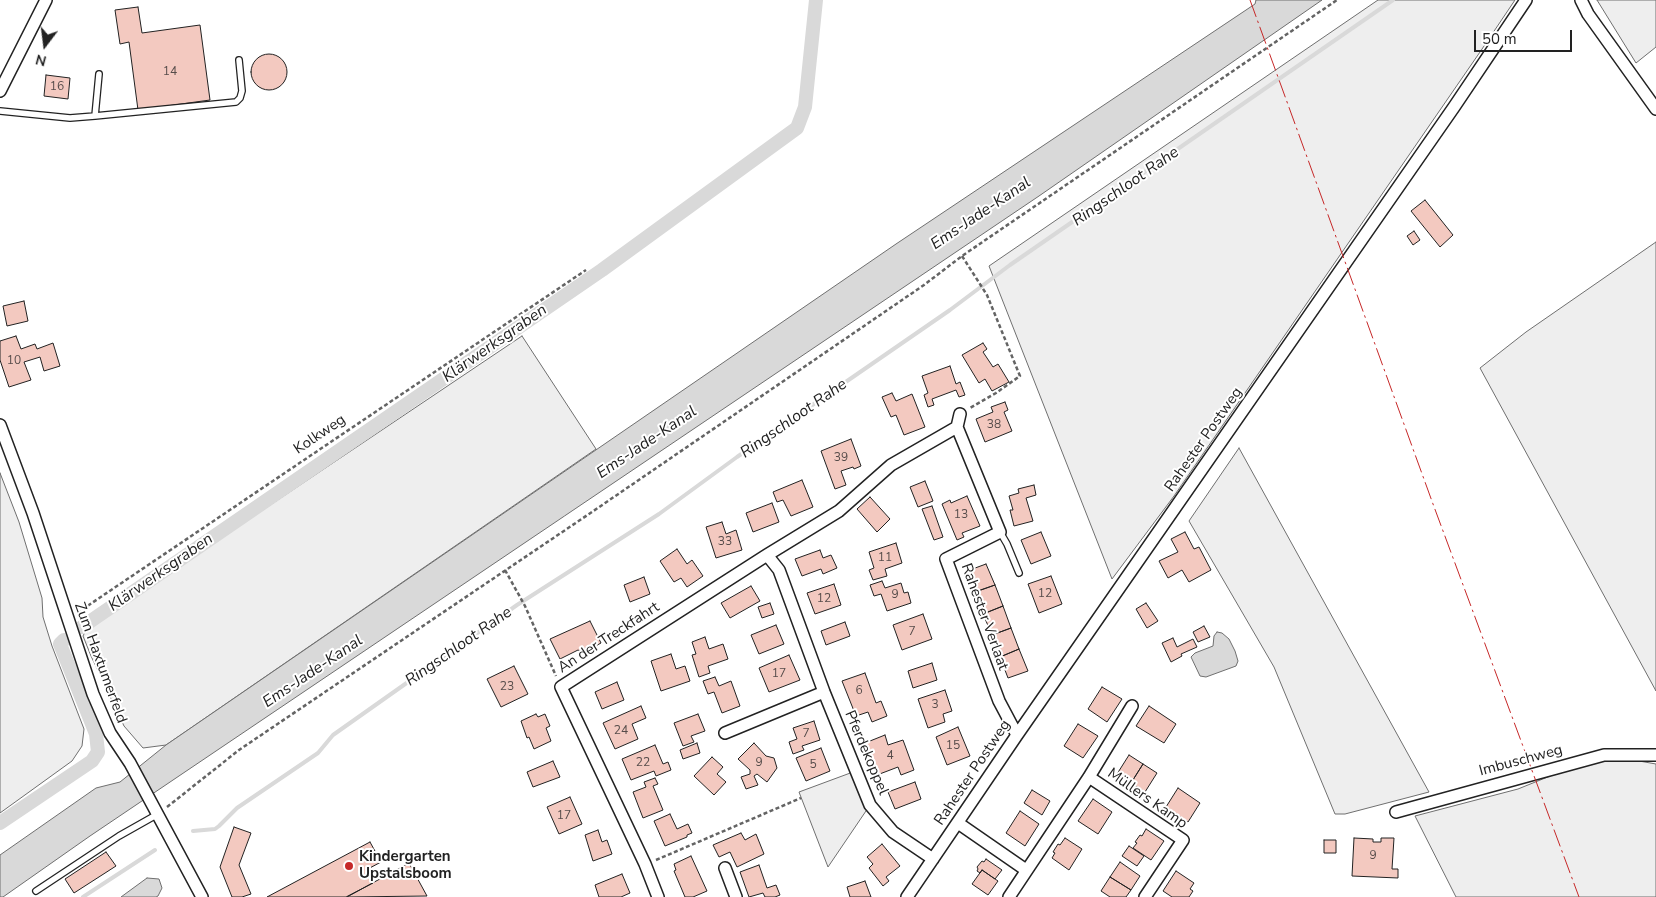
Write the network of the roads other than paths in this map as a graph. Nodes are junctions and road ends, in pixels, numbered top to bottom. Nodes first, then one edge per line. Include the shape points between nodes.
1 (46, 0) edge
2 (1526, 0) edge
3 (1581, 0) edge
4 (239, 60) dead end
5 (99, 74) dead end
6 (0, 91) edge
7 (1656, 108) edge
8 (0, 111) edge
9 (96, 116) junction
10 (960, 414) road end
11 (0, 425) edge
12 (956, 427) junction
13 (1000, 532) junction
14 (767, 555) junction
15 (1019, 573) dead end
16 (824, 692) junction
17 (1132, 706) dead end
18 (726, 733) dead end
19 (1017, 735) junction
20 (1656, 755) edge
21 (1089, 777) junction
22 (1396, 812) dead end
23 (158, 814) junction
24 (958, 822) junction
25 (932, 859) junction
26 (725, 868) dead end
27 (1026, 870) junction
28 (36, 891) dead end
29 (202, 897) edge
30 (658, 897) edge
31 (736, 897) edge
32 (906, 897) edge
33 (1008, 897) edge
34 (1145, 897) edge

1 - 6 street
2 - 19 street, Rahester Postweg
3 - 7 street
4 - 9 lane via 242,91 236,102
5 - 9 lane
8 - 9 lane via 70,118
10 - 12 street
11 - 23 street, Zum Haxtumerfeld via 100,710
12 - 13 street
12 - 14 street via 891,465 839,511
13 - 15 lane
13 - 19 street, Rahester Verlaat via 946,559 999,701
14 - 16 street, Pferdekoppel via 779,570
14 - 30 street, An der Treckfahrt via 561,687
16 - 18 street
16 - 25 street, Pferdekoppel via 870,805 894,832
17 - 21 street, Müllers Kamp
19 - 24 street, Rahester Postweg
20 - 22 street, Imbuschweg via 1604,755
21 - 27 street, Müllers Kamp
21 - 34 street, Müllers Kamp via 1183,840
23 - 28 lane
23 - 29 street, Zum Haxtumerfeld
24 - 25 street, Rahester Postweg
24 - 27 street
25 - 32 street, Rahester Postweg
26 - 31 street
27 - 33 street, Müllers Kamp

